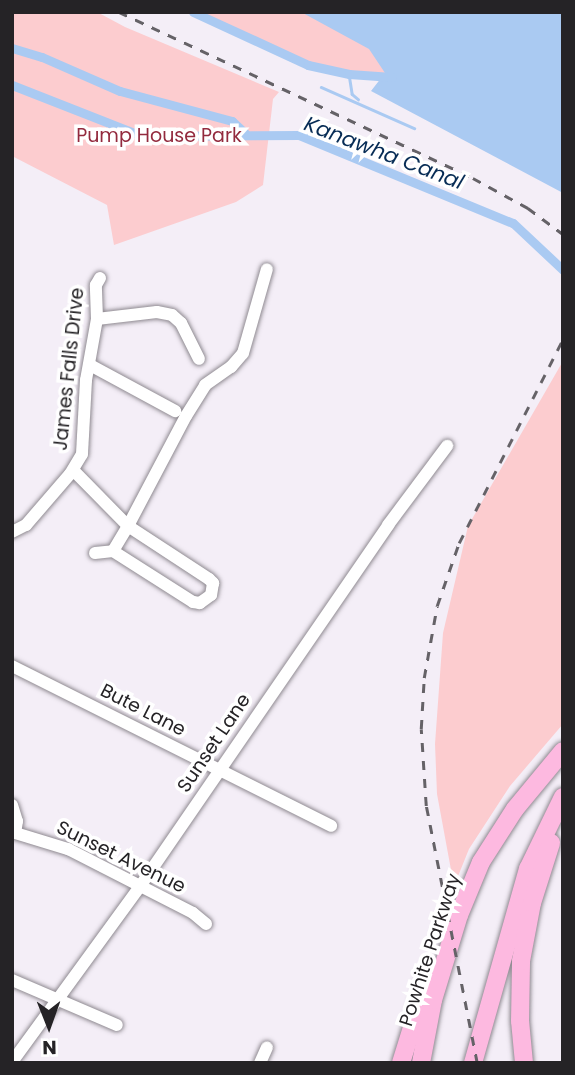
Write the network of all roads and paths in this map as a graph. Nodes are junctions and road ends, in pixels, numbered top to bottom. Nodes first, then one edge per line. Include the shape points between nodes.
1 (267, 269) dead end
2 (100, 278) dead end
3 (97, 319) junction
4 (199, 359) dead end
5 (90, 365) junction
6 (175, 411) dead end
7 (447, 446) dead end
8 (73, 470) junction
9 (128, 526) junction
10 (15, 528) edge
11 (113, 551) junction
12 (95, 553) dead end
13 (12, 666) edge
14 (563, 751) edge
15 (218, 770) junction
16 (563, 797) edge
17 (12, 805) edge
18 (563, 819) edge
19 (331, 826) dead end
20 (14, 832) edge
21 (481, 862) junction
22 (141, 886) junction
23 (206, 924) dead end
24 (12, 980) edge
25 (57, 1000) junction
26 (117, 1026) dead end
27 (267, 1047) dead end
28 (12, 1062) edge
29 (260, 1063) edge
30 (401, 1063) edge
31 (421, 1063) edge
32 (473, 1063) edge
33 (524, 1063) edge

1 - 9 street via 248,343 231,367 205,385
2 - 3 street, James Falls Drive
3 - 4 street via 168,313 181,323
3 - 5 street, James Falls Drive
5 - 6 street
5 - 8 street, James Falls Drive via 84,443
7 - 15 street, Sunset Lane
8 - 9 street
8 - 10 street, James Falls Drive
9 - 11 street
9 - 11 street via 209,579 211,595 200,603 193,601
11 - 12 street
13 - 15 street, Bute Lane
14 - 21 highway, Powhite Parkway via 515,809
15 - 19 street, Bute Lane
15 - 22 street, Sunset Lane
16 - 32 highway via 528,869
17 - 20 street, Sunset Avenue via 17,821
18 - 33 highway via 540,876 523,950 520,1021
20 - 22 street, Sunset Avenue via 68,849
21 - 30 highway via 445,926
21 - 31 highway, Powhite Parkway via 433,1000
22 - 23 street, Sunset Avenue
22 - 25 street, Sunset Lane
24 - 25 street
25 - 26 street
25 - 28 street, Sunset Lane
27 - 29 street

